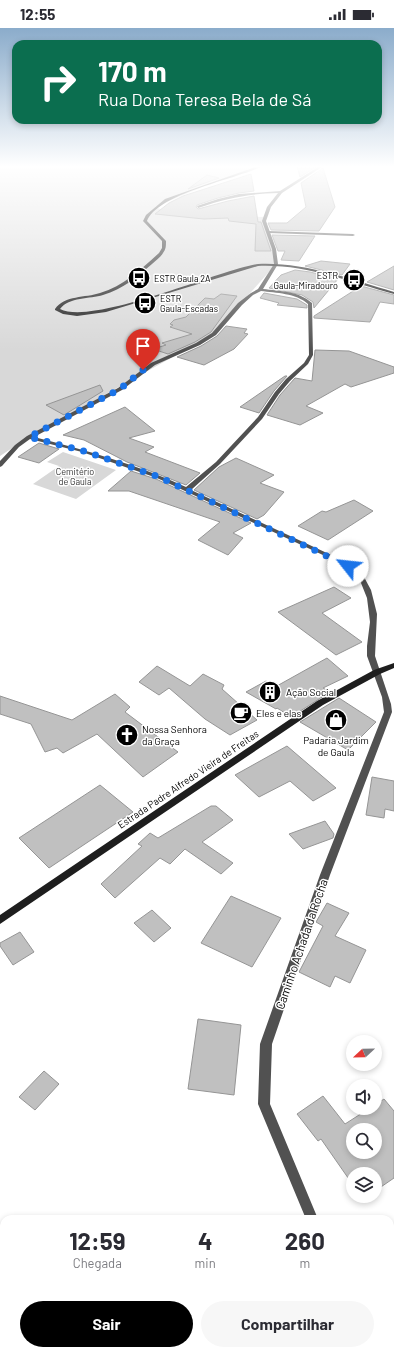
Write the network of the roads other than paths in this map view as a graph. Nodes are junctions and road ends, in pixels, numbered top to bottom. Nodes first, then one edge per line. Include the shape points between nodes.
1 (151, 227) edge
2 (268, 227) edge
3 (269, 232) junction
4 (353, 235) dead end
5 (276, 264) junction
6 (260, 290) junction
7 (394, 293) edge
8 (29, 437) junction
9 (0, 465) edge
10 (187, 490) junction
11 (394, 665) edge
12 (378, 672) junction
13 (0, 920) edge
14 (310, 1215) edge

1 - 5 main road via 164,241 161,254 132,279 112,291 68,301 57,309 69,315 97,312 248,267
2 - 3 street
3 - 4 street
3 - 5 street
5 - 6 street
5 - 7 main road via 301,267
6 - 8 street via 240,304 207,340 153,364 120,389
6 - 10 street via 294,295 308,301 311,355 288,380 260,418 218,463
8 - 9 street
8 - 10 street, Caminho Achada da Rocha via 84,451 135,468
10 - 12 street, Caminho Achada da Rocha via 335,558 355,570 364,583 370,600 374,619 370,651
11 - 12 main road, Estrada Padre Alfredo Vieira de Freitas
12 - 13 main road, Estrada Padre Alfredo Vieira de Freitas via 320,703
12 - 14 street, Caminho Achada da Rocha via 387,698 388,712 325,875 266,1044 264,1104

